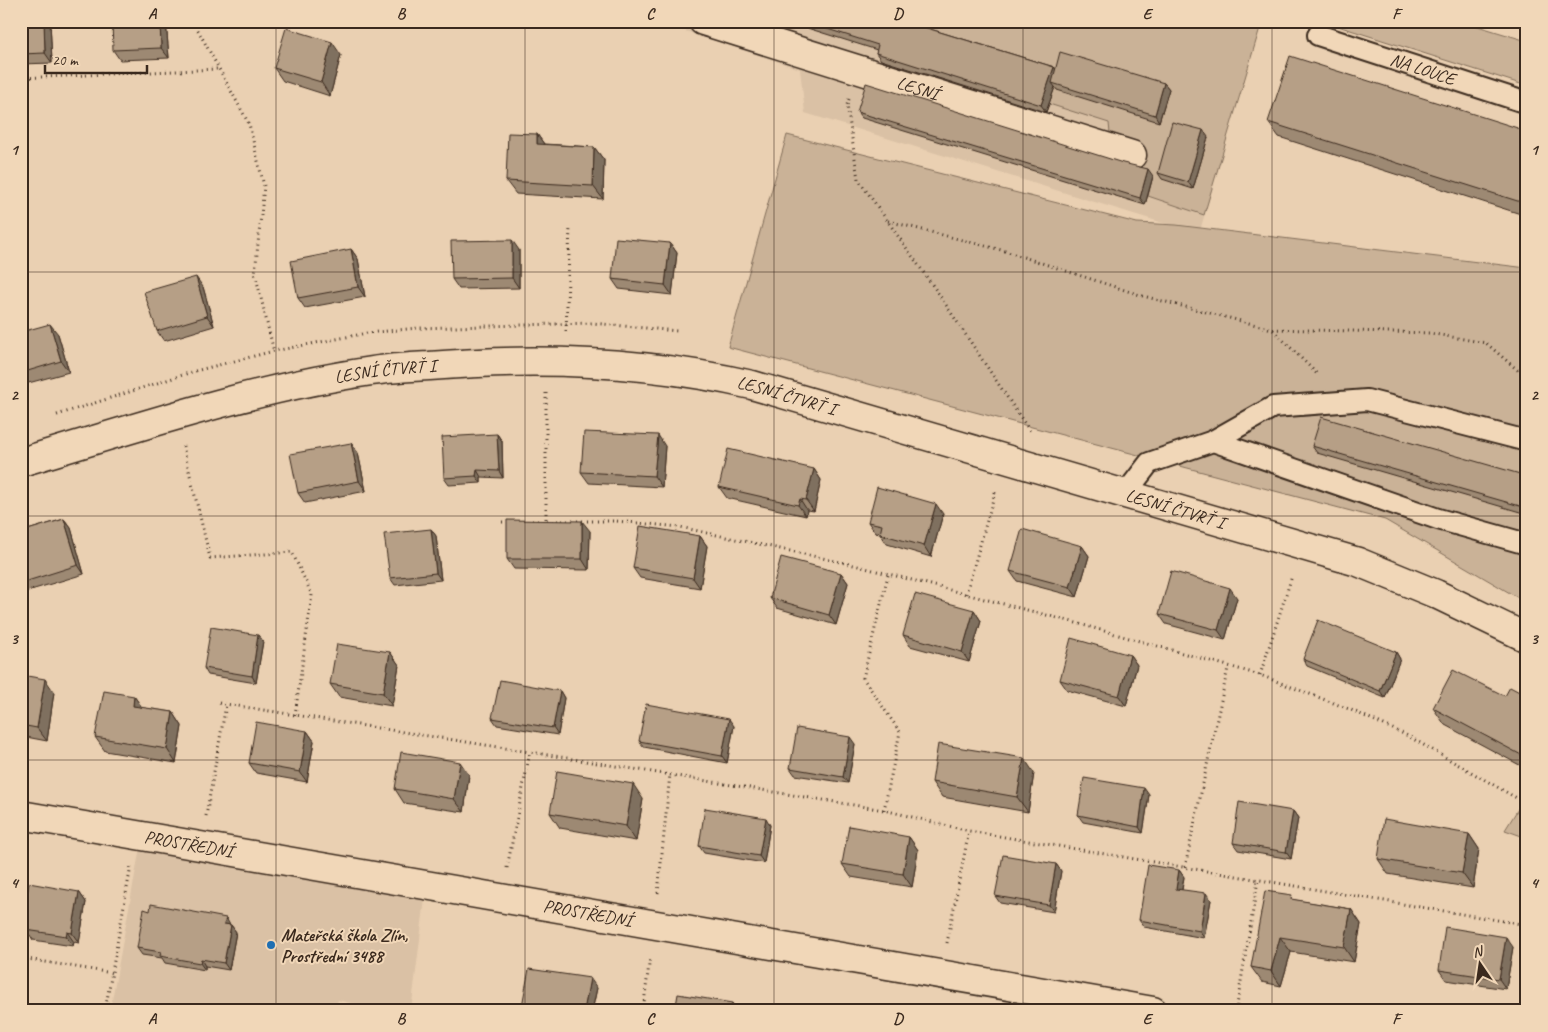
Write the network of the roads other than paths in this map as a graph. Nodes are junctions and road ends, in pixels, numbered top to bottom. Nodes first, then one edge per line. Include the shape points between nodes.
1 (703, 21) edge
2 (1318, 35) dead end
3 (1527, 103) edge
4 (1132, 155) dead end
5 (1527, 440) edge
6 (1213, 441) junction
7 (21, 462) edge
8 (1126, 494) junction
9 (1527, 544) edge
10 (1527, 638) edge
11 (21, 815) edge
12 (1153, 1011) edge

1 - 4 street, LESNÍ
2 - 3 lane, NA LOUCE
5 - 6 lane via 1367,400 1273,408
6 - 8 lane via 1149,463
6 - 9 lane via 1438,519
7 - 8 street, LESNÍ ČTVRŤ I via 280,388 373,370 501,361 565,362 715,376 752,384
8 - 10 street, LESNÍ ČTVRŤ I via 1367,565
11 - 12 street, PROSTŘEDNÍ

